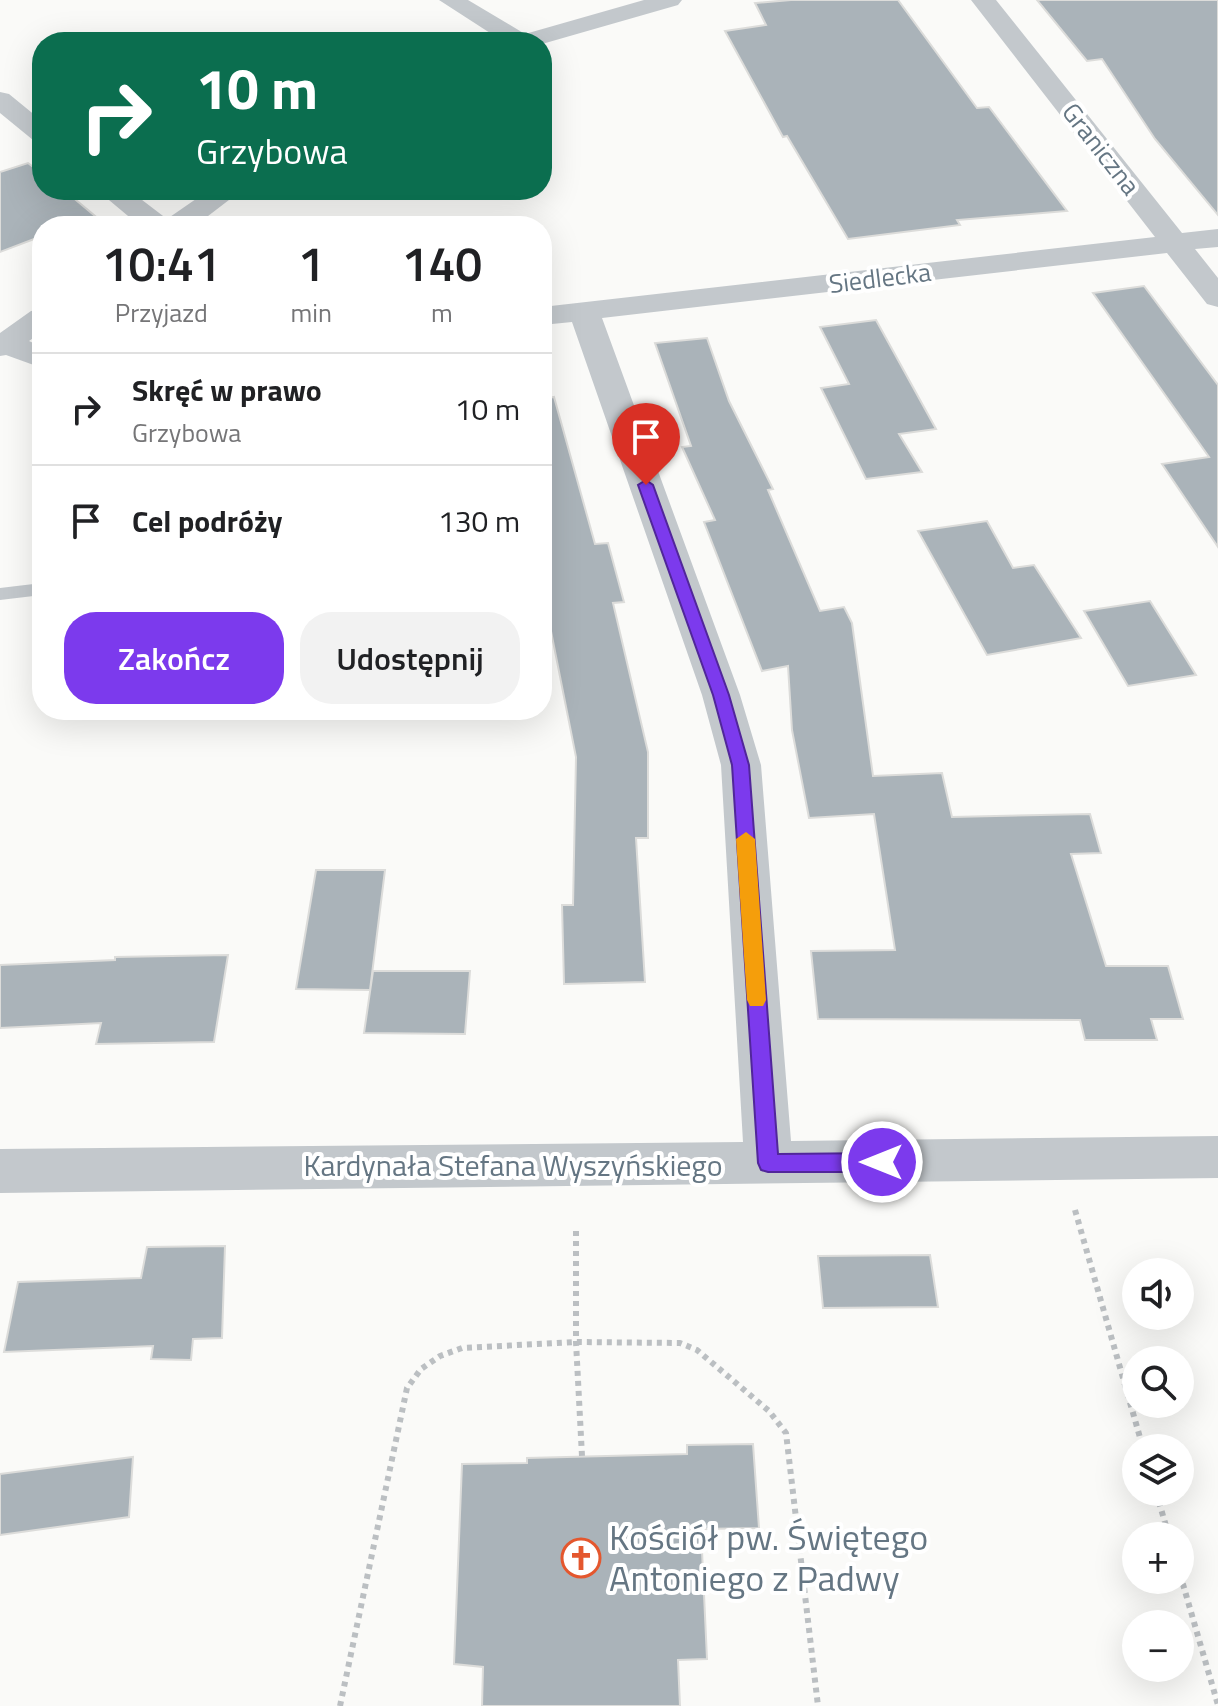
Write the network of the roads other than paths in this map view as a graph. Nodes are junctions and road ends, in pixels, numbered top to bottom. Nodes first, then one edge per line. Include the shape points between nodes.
1 (451, 0) edge
2 (670, 0) edge
3 (983, 0) edge
4 (505, 32) edge
5 (552, 33) edge
6 (0, 100) edge
7 (32, 126) edge
8 (124, 200) edge
9 (214, 200) edge
10 (145, 216) edge
11 (190, 216) edge
12 (1218, 238) edge
13 (1176, 243) junction
14 (1218, 298) edge
15 (584, 311) junction
16 (552, 315) edge
17 (32, 325) edge
18 (3, 345) edge
19 (32, 355) edge
20 (32, 590) edge
21 (0, 594) edge
22 (1218, 1157) edge
23 (768, 1163) junction
24 (0, 1171) edge

1 - 4 street
2 - 5 street
3 - 13 street, Graniczna
6 - 7 street
8 - 10 street
9 - 11 street
12 - 13 street, Siedlecka
13 - 14 street, Graniczna
13 - 15 street, Siedlecka
15 - 16 street, Siedlecka
15 - 23 street via 741,765
17 - 18 street
18 - 19 street
20 - 21 lane
22 - 23 street, Kardynała Stefana Wyszyńskiego
23 - 24 street, Kardynała Stefana Wyszyńskiego

